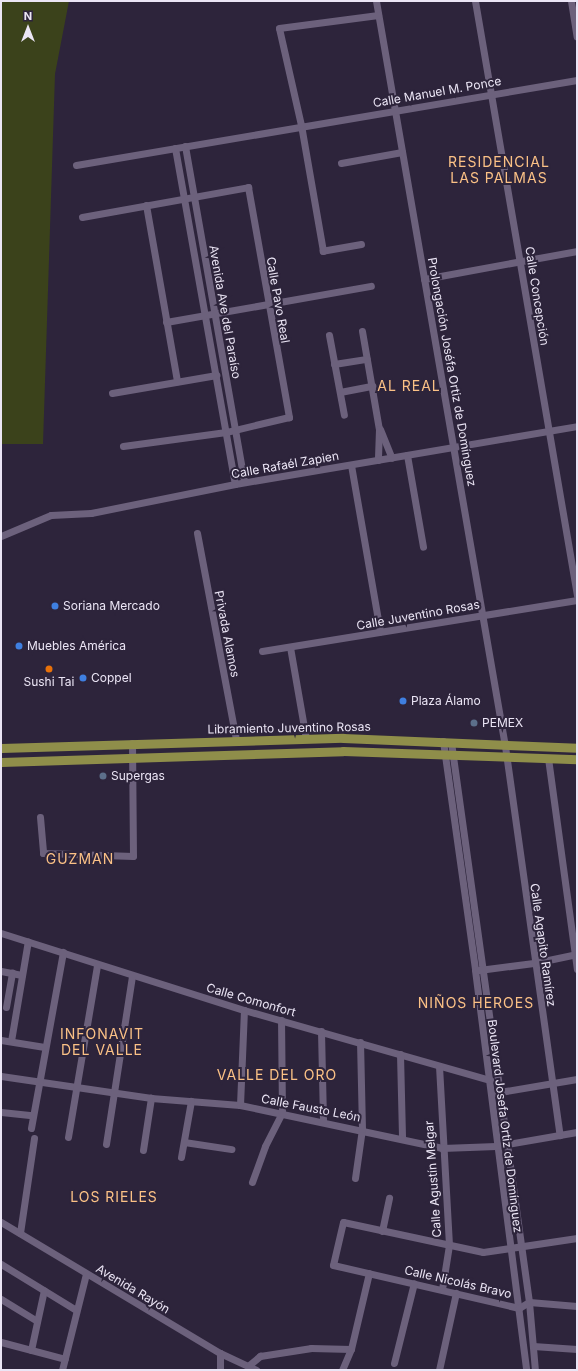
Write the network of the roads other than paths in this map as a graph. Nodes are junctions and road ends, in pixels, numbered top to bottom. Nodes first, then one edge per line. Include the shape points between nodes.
1 (376, 1) edge
2 (475, 1) edge
3 (571, 1) edge
4 (378, 15) junction
5 (577, 37) edge
6 (577, 80) edge
7 (491, 94) junction
8 (395, 110) junction
9 (301, 125) junction
10 (185, 146) junction
11 (175, 148) junction
12 (402, 152) junction
13 (341, 162) dead end
14 (76, 165) dead end
15 (193, 197) junction
16 (184, 198) junction
17 (146, 205) junction
18 (82, 217) dead end
19 (361, 244) dead end
20 (577, 251) edge
21 (520, 261) junction
22 (424, 279) junction
23 (370, 286) dead end
24 (267, 305) junction
25 (215, 314) junction
26 (206, 316) junction
27 (166, 322) junction
28 (362, 331) dead end
29 (329, 335) dead end
30 (367, 359) junction
31 (334, 364) junction
32 (216, 375) junction
33 (177, 381) junction
34 (372, 386) junction
35 (112, 392) dead end
36 (340, 392) junction
37 (344, 415) dead end
38 (577, 426) edge
39 (380, 429) junction
40 (235, 430) junction
41 (226, 432) junction
42 (548, 432) junction
43 (123, 446) dead end
44 (454, 447) junction
45 (407, 455) junction
46 (392, 458) junction
47 (378, 460) junction
48 (351, 465) junction
49 (244, 482) junction
50 (235, 484) junction
51 (197, 533) dead end
52 (1, 536) edge
53 (424, 547) dead end
54 (577, 595) edge
55 (577, 600) edge
56 (482, 614) junction
57 (380, 632) junction
58 (290, 647) junction
59 (262, 651) dead end
60 (343, 738) junction
61 (306, 739) junction
62 (236, 740) junction
63 (447, 742) junction
64 (132, 743) junction
65 (505, 746) junction
66 (1, 748) edge
67 (577, 748) edge
68 (343, 751) junction
69 (448, 755) junction
70 (131, 757) junction
71 (507, 758) junction
72 (548, 758) junction
73 (577, 759) edge
74 (1, 762) edge
75 (40, 817) dead end
76 (1, 933) edge
77 (28, 941) junction
78 (63, 952) junction
79 (576, 954) edge
80 (534, 963) junction
81 (98, 964) junction
82 (483, 969) junction
83 (577, 969) edge
84 (475, 970) junction
85 (1, 972) edge
86 (12, 973) junction
87 (22, 975) junction
88 (132, 976) junction
89 (3, 1007) edge
90 (17, 1010) junction
91 (244, 1010) junction
92 (281, 1020) junction
93 (321, 1031) junction
94 (1, 1040) edge
95 (11, 1042) junction
96 (360, 1042) junction
97 (44, 1047) junction
98 (400, 1054) junction
99 (439, 1066) junction
100 (1, 1076) edge
101 (496, 1079) junction
102 (577, 1079) edge
103 (488, 1081) junction
104 (38, 1083) junction
105 (552, 1084) junction
106 (75, 1088) junction
107 (498, 1092) junction
108 (112, 1093) junction
109 (490, 1094) junction
110 (151, 1098) junction
111 (191, 1101) junction
112 (240, 1105) junction
113 (1, 1112) edge
114 (282, 1113) junction
115 (32, 1115) junction
116 (323, 1121) junction
117 (31, 1128) dead end
118 (362, 1129) junction
119 (577, 1132) edge
120 (560, 1135) junction
121 (68, 1137) dead end
122 (34, 1138) dead end
123 (402, 1138) junction
124 (184, 1142) junction
125 (106, 1144) dead end
126 (505, 1144) junction
127 (496, 1146) junction
128 (231, 1148) dead end
129 (442, 1148) junction
130 (143, 1150) dead end
131 (181, 1157) dead end
132 (355, 1178) dead end
133 (252, 1182) dead end
134 (389, 1198) dead end
135 (1, 1222) edge
136 (382, 1231) junction
137 (20, 1233) junction
138 (577, 1238) edge
139 (449, 1245) junction
140 (519, 1247) junction
141 (510, 1250) junction
142 (1, 1264) edge
143 (369, 1273) junction
144 (86, 1274) junction
145 (414, 1283) junction
146 (442, 1289) junction
147 (44, 1290) junction
148 (456, 1292) junction
149 (1, 1299) edge
150 (529, 1302) junction
151 (577, 1306) edge
152 (519, 1308) junction
153 (76, 1310) junction
154 (37, 1321) junction
155 (1, 1342) edge
156 (533, 1346) junction
157 (577, 1349) edge
158 (31, 1350) junction
159 (351, 1350) junction
160 (220, 1353) junction
161 (65, 1359) junction
162 (394, 1362) dead end
163 (248, 1366) junction
164 (62, 1370) edge
165 (220, 1370) edge
166 (256, 1370) edge
167 (342, 1370) edge
168 (439, 1370) edge
169 (526, 1370) edge
170 (535, 1370) edge

1 - 4 street, Prolongación Joséfa Ortiz de Domínguez
2 - 7 street, Calle Concepción
3 - 5 street
4 - 8 street, Prolongación Joséfa Ortiz de Domínguez
4 - 9 street via 279,28
6 - 7 street, Calle Manuel M. Ponce
7 - 8 street, Calle Manuel M. Ponce
7 - 21 street, Calle Concepción
8 - 9 street, Calle Manuel M. Ponce
8 - 12 street, Prolongación Joséfa Ortiz de Domínguez
9 - 10 street, Calle Manuel M. Ponce
9 - 19 street via 323,251
10 - 11 street, Calle Manuel M. Ponce
10 - 15 street, Avenida Ave del Paraíso
11 - 14 street, Calle Manuel M. Ponce
11 - 16 street, Avenida Ave del Paraíso
12 - 13 street
12 - 22 street, Prolongación Joséfa Ortiz de Domínguez
15 - 16 street
15 - 24 street, Calle Pavo Real via 248,187
15 - 25 street, Avenida Ave del Paraíso
16 - 17 street
16 - 26 street, Avenida Ave del Paraíso
17 - 18 street
17 - 27 street
20 - 21 street
21 - 22 street
21 - 42 street, Calle Concepción
22 - 44 street, Prolongación Joséfa Ortiz de Domínguez
23 - 24 street
24 - 25 street
24 - 40 street, Calle Pavo Real via 289,417
25 - 26 street
25 - 40 street, Avenida Ave del Paraíso
26 - 27 street
26 - 32 street, Avenida Ave del Paraíso
27 - 33 street
28 - 30 street
29 - 31 street
30 - 31 street
30 - 34 street
31 - 36 street
32 - 33 street
32 - 41 street, Avenida Ave del Paraíso
33 - 35 street
34 - 36 street
34 - 39 street
36 - 37 street
38 - 42 street, Calle Rafaél Zapien
39 - 46 street
39 - 47 street
40 - 41 street
40 - 49 street, Avenida Ave del Paraíso
41 - 43 street
41 - 50 street, Avenida Ave del Paraíso
42 - 44 street, Calle Rafaél Zapien
42 - 54 street, Calle Concepción
44 - 45 street, Calle Rafaél Zapien
44 - 56 street, Prolongación Joséfa Ortiz de Domínguez
45 - 46 street, Calle Rafaél Zapien
45 - 53 street
46 - 47 street, Calle Rafaél Zapien
47 - 48 street, Calle Rafaél Zapien
48 - 49 street, Calle Rafaél Zapien
48 - 57 street
49 - 50 street, Calle Rafaél Zapien
50 - 52 street, Calle Rafaél Zapien via 91,513 51,515
51 - 62 street, Privada Alamos
55 - 56 street, Calle Juventino Rosas
56 - 57 street, Calle Juventino Rosas
56 - 65 street, Prolongación Joséfa Ortiz de Domínguez
57 - 58 street, Calle Juventino Rosas
58 - 59 street, Calle Juventino Rosas
58 - 61 street
60 - 61 main road, Libramiento Juventino Rosas
60 - 63 main road, Libramiento Juventino Rosas
60 - 68 main road
61 - 62 main road, Libramiento Juventino Rosas
62 - 64 main road, Libramiento Juventino Rosas
63 - 65 main road, Libramiento Juventino Rosas
63 - 69 street, Boulevard Josefa Ortiz de Domínguez
64 - 66 main road, Libramiento Juventino Rosas
64 - 70 street
65 - 67 main road, Libramiento Juventino Rosas
65 - 71 street, Calle Agapito Ramírez
68 - 69 main road, Libramiento Juventino Rosas
68 - 70 main road, Libramiento Juventino Rosas
69 - 71 main road, Libramiento Juventino Rosas
69 - 82 street, Boulevard Josefa Ortiz de Domínguez
69 - 84 street, Boulevard Josefa Ortiz de Domínguez
70 - 74 main road, Libramiento Juventino Rosas
70 - 75 street via 133,856 43,853
71 - 72 main road, Libramiento Juventino Rosas
71 - 80 street, Calle Agapito Ramírez
72 - 73 main road, Libramiento Juventino Rosas
72 - 79 street
76 - 77 street, Calle Comonfort
77 - 78 street, Calle Comonfort
77 - 87 street
78 - 81 street, Calle Comonfort
78 - 97 street
79 - 80 street
79 - 83 street
80 - 82 street
80 - 105 street, Calle Agapito Ramírez
81 - 88 street, Calle Comonfort
81 - 106 street
82 - 84 street
82 - 101 street, Boulevard Josefa Ortiz de Domínguez
84 - 103 street, Boulevard Josefa Ortiz de Domínguez
85 - 86 street
86 - 87 street
86 - 89 street
87 - 90 street
88 - 91 street, Calle Comonfort
88 - 108 street
89 - 90 street
90 - 95 street
91 - 92 street, Calle Comonfort
91 - 112 street
92 - 93 street, Calle Comonfort
92 - 114 street
93 - 96 street, Calle Comonfort
93 - 116 street
94 - 95 street
95 - 97 street
96 - 98 street, Calle Comonfort
96 - 118 street
97 - 104 street
98 - 99 street, Calle Comonfort
98 - 123 street
99 - 103 street, Calle Comonfort
99 - 129 street, Calle Agustín Melgar
100 - 104 street, Calle Fausto León
101 - 103 street
101 - 107 street, Boulevard Josefa Ortiz de Domínguez
102 - 105 street
103 - 109 street, Boulevard Josefa Ortiz de Domínguez
104 - 106 street, Calle Fausto León
104 - 115 street
105 - 107 street
105 - 120 street, Calle Agapito Ramírez
106 - 108 street, Calle Fausto León
106 - 121 street
107 - 109 street
107 - 126 street, Boulevard Josefa Ortiz de Domínguez
108 - 110 street, Calle Fausto León
108 - 125 street
109 - 127 street, Boulevard Josefa Ortiz de Domínguez
110 - 111 street, Calle Fausto León
110 - 130 street
111 - 112 street, Calle Fausto León
111 - 124 street
112 - 114 street, Calle Fausto León
113 - 115 street
114 - 116 street, Calle Fausto León
114 - 133 street via 265,1146
115 - 117 street
116 - 118 street, Calle Fausto León
118 - 123 street, Calle Fausto León
118 - 132 street
119 - 120 street, Calle Fausto León
120 - 126 street, Calle Fausto León
122 - 137 street
123 - 129 street, Calle Fausto León
124 - 128 street
124 - 131 street
126 - 127 street, Calle Fausto León
126 - 140 street, Boulevard Josefa Ortiz de Domínguez
127 - 129 street, Calle Fausto León
127 - 141 street, Boulevard Josefa Ortiz de Domínguez
129 - 139 street, Calle Agustín Melgar
134 - 136 street
135 - 137 street, Avenida Rayón
136 - 139 street
136 - 143 street, Calle Nicolás Bravo via 343,1222 333,1265
137 - 144 street, Avenida Rayón
138 - 140 street
139 - 141 street via 483,1252
139 - 146 street, Calle Agustín Melgar
140 - 141 street
140 - 150 street, Boulevard Josefa Ortiz de Domínguez
141 - 152 street, Boulevard Josefa Ortiz de Domínguez
142 - 147 street
143 - 145 street, Calle Nicolás Bravo
143 - 159 street
144 - 153 street
144 - 160 street, Avenida Rayón
145 - 146 street, Calle Nicolás Bravo
145 - 162 street
146 - 148 street, Calle Nicolás Bravo
147 - 153 street
147 - 154 street
148 - 152 street, Calle Nicolás Bravo
148 - 168 street
149 - 154 street
150 - 151 street
150 - 152 street, Calle Nicolás Bravo
150 - 156 street, Boulevard Josefa Ortiz de Domínguez
152 - 169 street, Boulevard Josefa Ortiz de Domínguez
153 - 161 street
154 - 158 street
155 - 158 street
156 - 157 street
156 - 170 street, Boulevard Josefa Ortiz de Domínguez
158 - 161 street
159 - 163 street via 311,1348 260,1356
159 - 167 street
160 - 163 street, Avenida Rayón
160 - 165 street
161 - 164 street
163 - 166 street, Avenida Rayón

